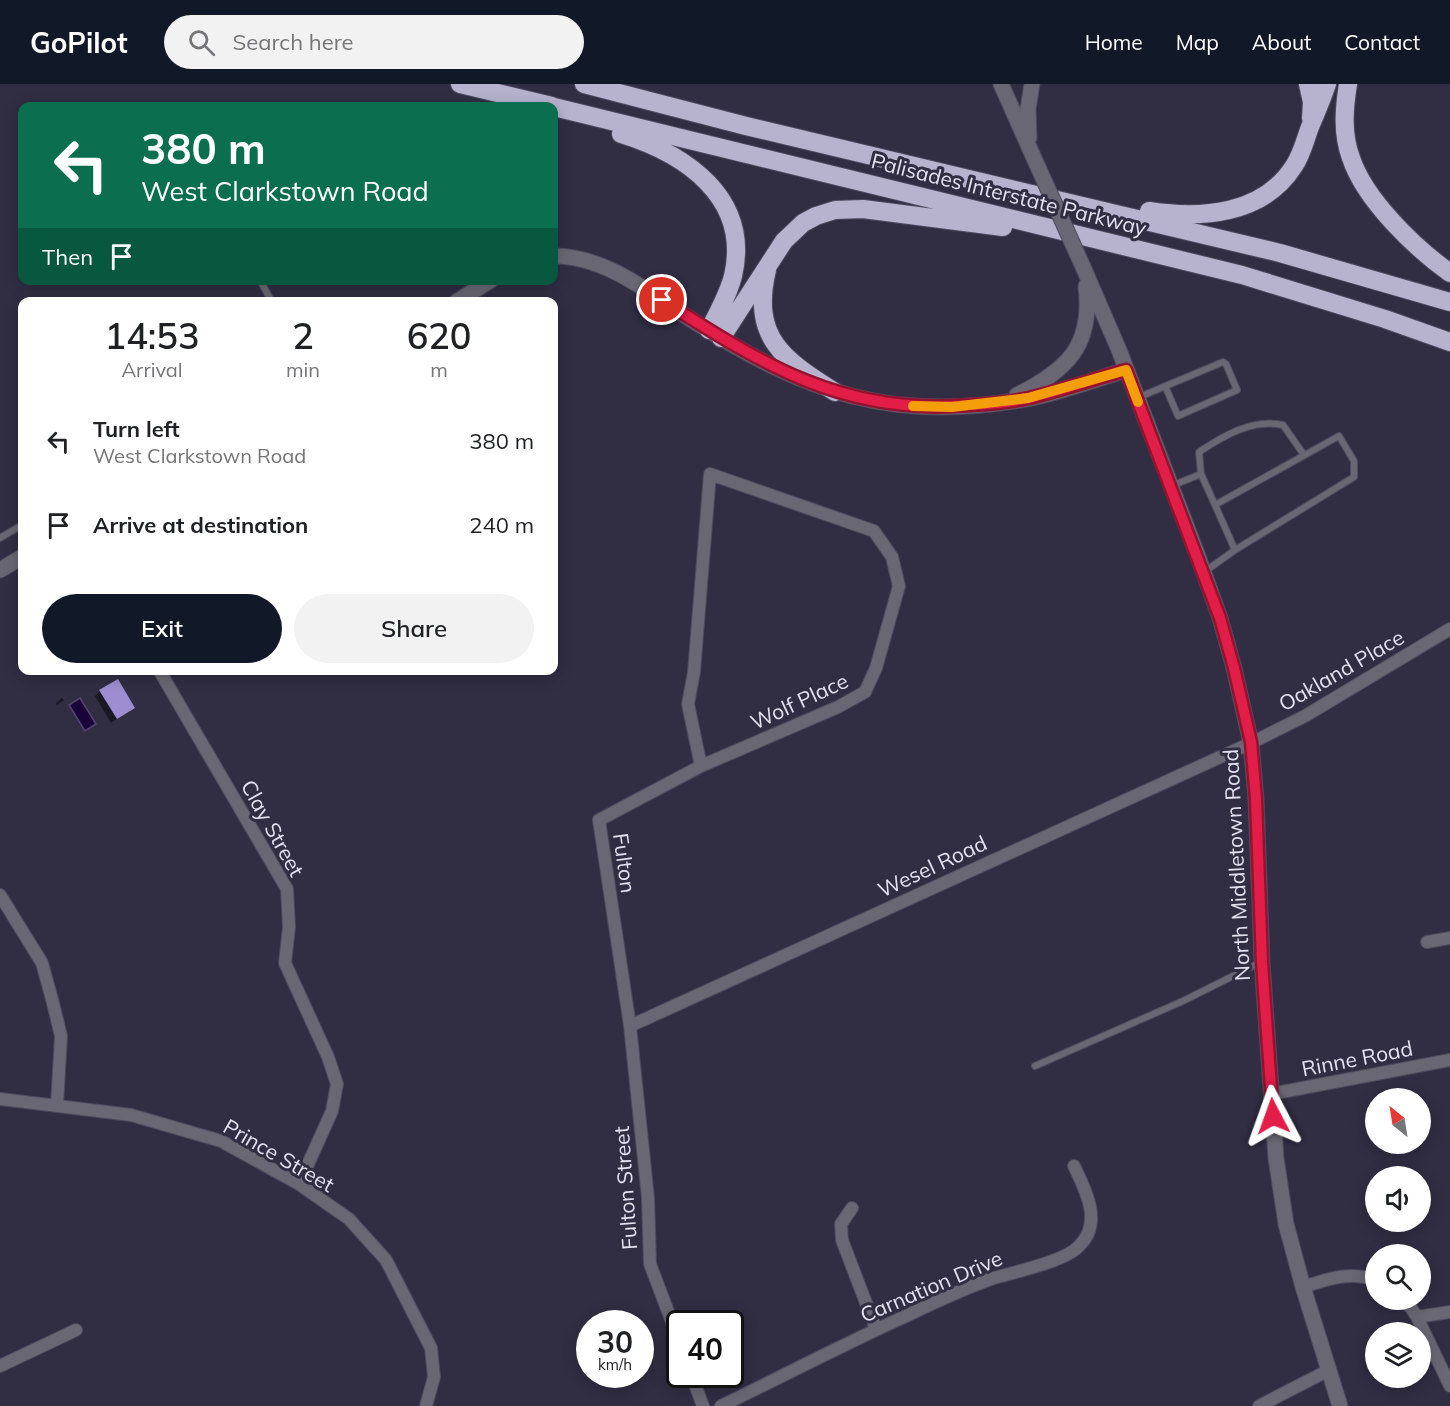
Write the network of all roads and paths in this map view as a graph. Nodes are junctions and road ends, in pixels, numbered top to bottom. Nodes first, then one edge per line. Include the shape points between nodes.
1 (458, 84) edge
2 (584, 84) edge
3 (1001, 84) edge
4 (1032, 84) edge
5 (1308, 84) edge
6 (1327, 84) edge
7 (1348, 84) edge
8 (517, 102) edge
9 (532, 102) edge
10 (558, 108) edge
11 (558, 115) edge
12 (1310, 127) junction
13 (1029, 147) junction
14 (1013, 189) junction
15 (1145, 250) junction
16 (774, 254) junction
17 (558, 256) edge
18 (1084, 269) junction
19 (1450, 273) edge
20 (479, 285) edge
21 (463, 297) edge
22 (1450, 302) edge
23 (715, 334) junction
24 (1450, 342) edge
25 (1126, 370) junction
26 (1165, 386) junction
27 (835, 392) junction
28 (1137, 398) junction
29 (1002, 402) junction
30 (1304, 455) junction
31 (1202, 474) junction
32 (1171, 486) junction
33 (1215, 505) junction
34 (18, 527) edge
35 (0, 538) edge
36 (1235, 550) junction
37 (18, 560) edge
38 (0, 570) edge
39 (1203, 573) junction
40 (1450, 629) edge
41 (162, 675) edge
42 (1251, 742) junction
43 (701, 766) junction
44 (0, 895) edge
45 (1450, 938) edge
46 (1427, 942) dead end
47 (1262, 962) junction
48 (630, 1026) junction
49 (1450, 1060) edge
50 (1035, 1066) dead end
51 (1271, 1094) junction
52 (0, 1099) edge
53 (57, 1104) junction
54 (1074, 1167) dead end
55 (299, 1184) junction
56 (852, 1208) dead end
57 (1365, 1276) edge
58 (1303, 1287) junction
59 (667, 1310) edge
60 (1413, 1310) edge
61 (1450, 1312) edge
62 (1417, 1317) junction
63 (876, 1329) junction
64 (76, 1330) dead end
65 (0, 1366) edge
66 (1329, 1370) junction
67 (1450, 1386) edge
68 (696, 1388) edge
69 (426, 1406) edge
70 (703, 1406) edge
71 (721, 1406) edge
72 (1259, 1406) edge
73 (1340, 1406) edge

1 - 8 highway
1 - 9 highway, Palisades Interstate Parkway
2 - 14 highway, Palisades Interstate Parkway
3 - 13 street, North Middletown Road
4 - 13 street
5 - 12 highway via 1312,102
6 - 12 highway
7 - 19 highway via 1345,127 1357,172 1399,227
10 - 15 highway, Palisades Interstate Parkway
11 - 23 highway via 652,145 695,170 714,189 731,221 736,254
12 - 14 highway via 1300,156 1281,182 1255,200 1228,211 1173,214
13 - 18 street, North Middletown Road, bridge
14 - 22 highway, Palisades Interstate Parkway via 1280,253
15 - 16 highway via 854,209 809,219 789,234
15 - 24 highway, Palisades Interstate Parkway via 1289,288
16 - 23 highway
16 - 27 highway via 763,291 764,316 771,338 789,360
17 - 23 street via 579,258 608,268
18 - 25 street, North Middletown Road
18 - 29 street via 1088,315 1073,354 1054,374
20 - 21 street
23 - 27 street via 780,370
25 - 28 street, North Middletown Road
25 - 29 street
26 - 26 lane via 1178,416 1237,390 1223,362
26 - 28 lane
27 - 29 street via 900,405 952,407
28 - 32 street, North Middletown Road
30 - 31 lane via 1283,425 1255,424 1198,452
30 - 33 lane
30 - 36 lane via 1339,436 1354,461 1354,477
31 - 32 lane
31 - 33 lane
32 - 39 street, North Middletown Road
33 - 36 lane
34 - 35 lane
36 - 39 lane
37 - 38 street
39 - 42 street, North Middletown Road via 1220,618
40 - 42 street, Oakland Place via 1305,716
41 - 55 street, Clay Street via 287,889 289,927 285,963 337,1084 332,1111
42 - 47 street, North Middletown Road
42 - 48 street, Wesel Road
43 - 43 street, Wolf Place via 864,692 876,668 899,586 892,557 874,531 710,474 688,704
43 - 48 street, Fulton via 599,820
44 - 53 street via 42,963 53,1003 61,1036
45 - 46 street
47 - 50 lane
47 - 51 street, North Middletown Road
48 - 59 street, Fulton Street via 648,1198 650,1264
49 - 51 street, Rinne Road
51 - 58 street, North Middletown Road via 1285,1213
52 - 53 street, Prince Street
53 - 55 street, Prince Street via 131,1114 221,1141
54 - 63 street, Carnation Drive via 1092,1212 1090,1230 1079,1247 1058,1259 972,1286
55 - 69 street, Prince Street via 349,1220 386,1260 431,1348 434,1377
56 - 63 street via 841,1224 842,1240
57 - 58 street via 1336,1276
58 - 66 street, North Middletown Road
60 - 62 street
61 - 62 street
62 - 67 street
63 - 71 street, Carnation Drive
64 - 65 street
66 - 72 street
66 - 73 street, North Middletown Road
68 - 70 street

